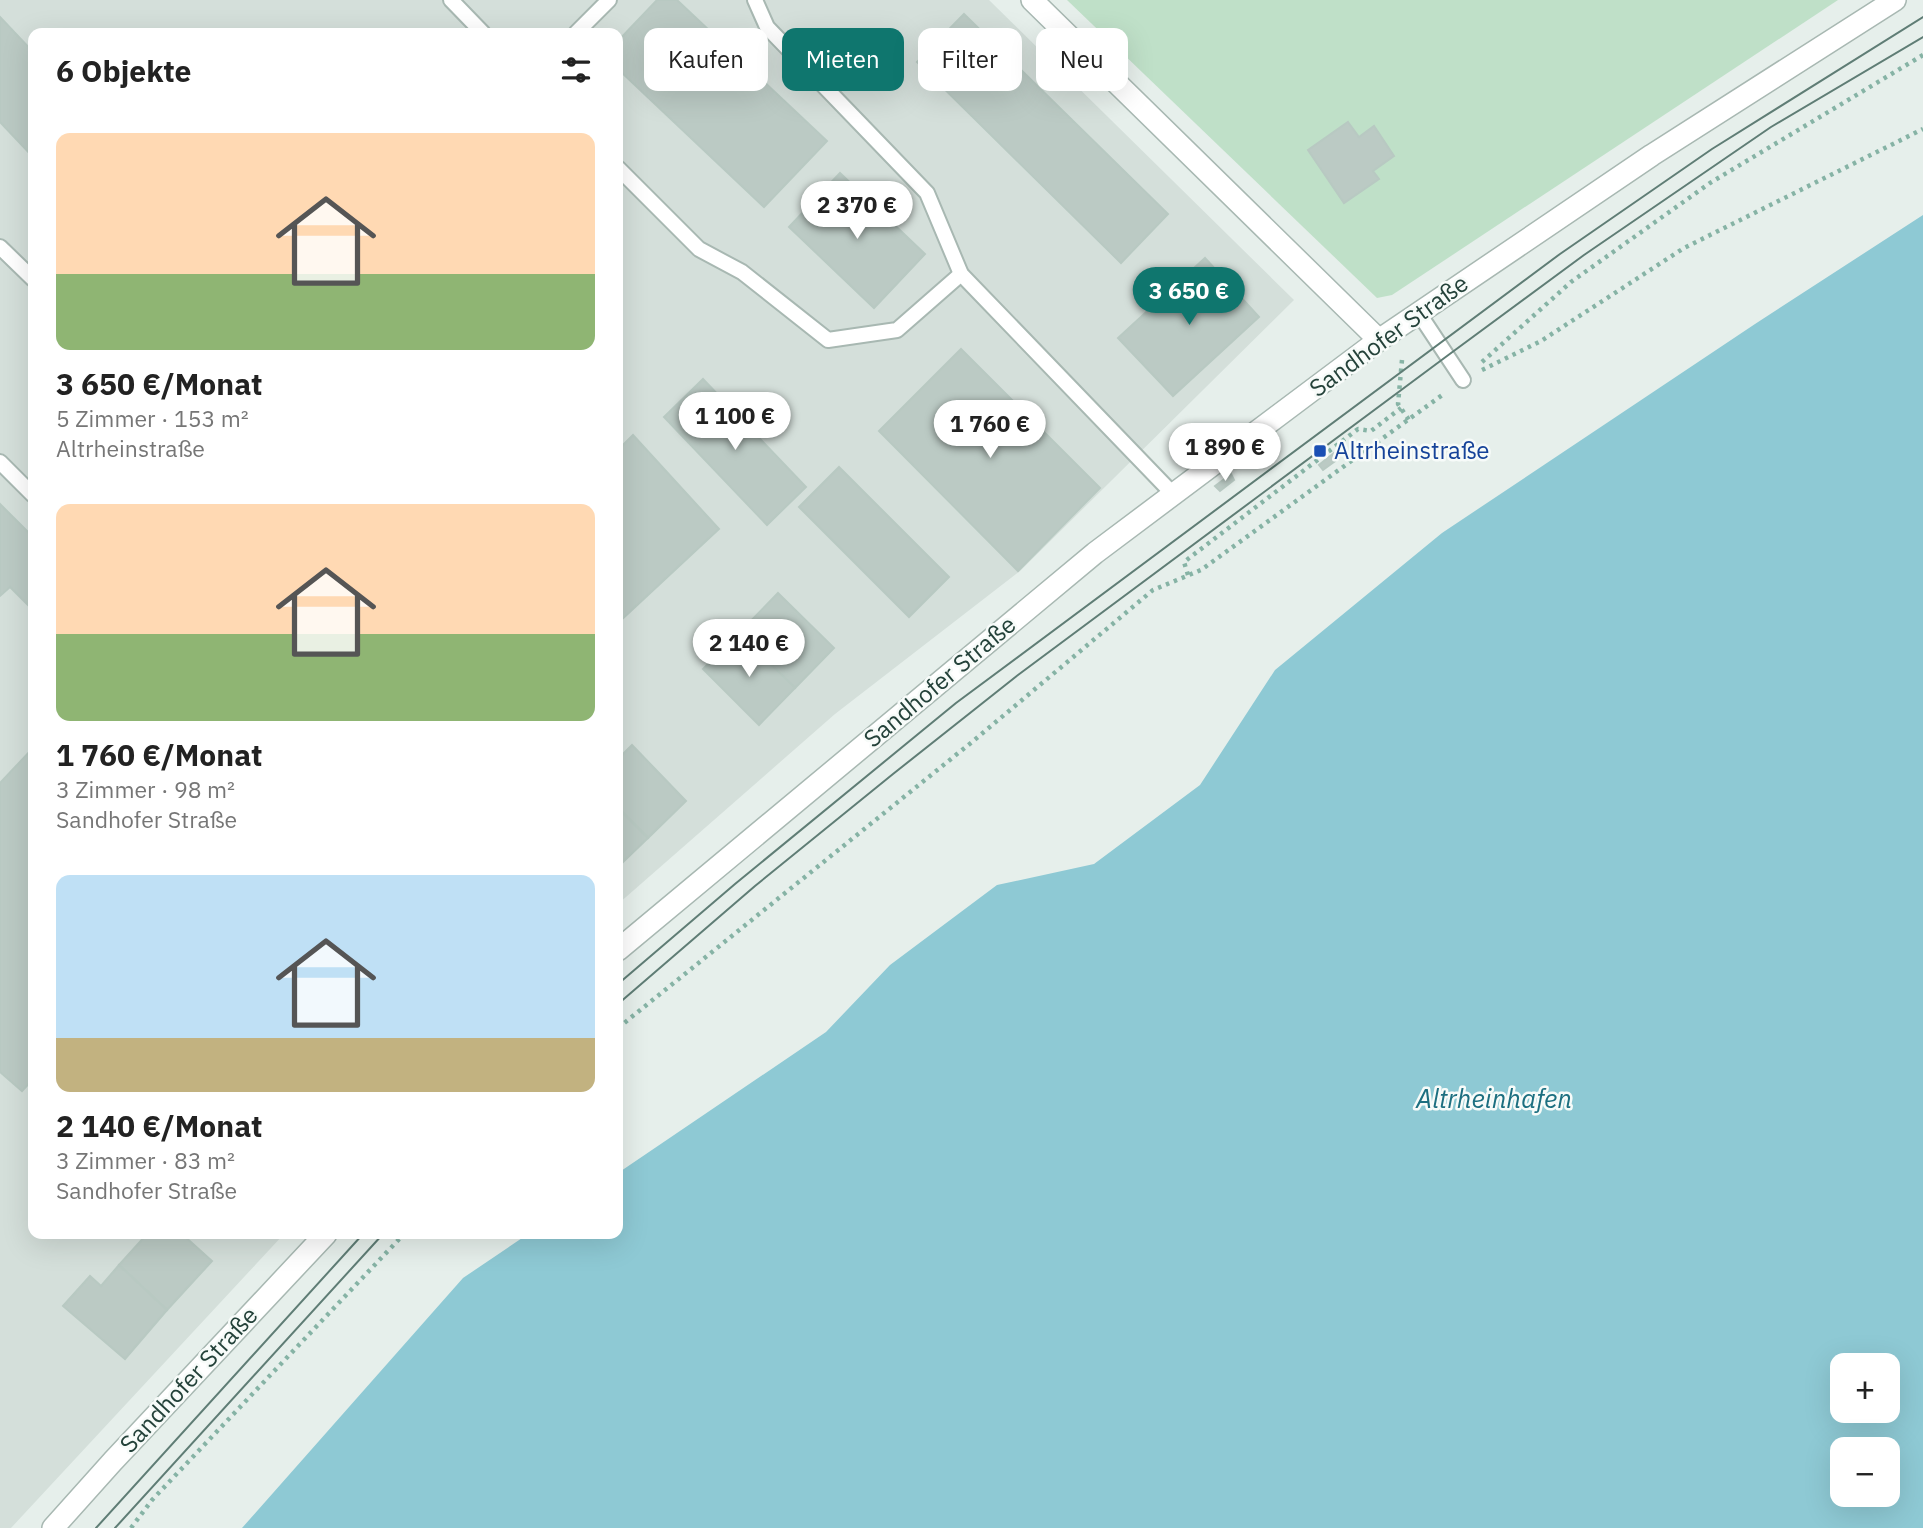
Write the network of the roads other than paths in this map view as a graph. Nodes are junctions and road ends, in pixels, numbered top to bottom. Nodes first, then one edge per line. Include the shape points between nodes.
1 (451, 0) edge
2 (609, 0) edge
3 (755, 0) edge
4 (1032, 0) edge
5 (1895, 0) edge
6 (478, 28) edge
7 (581, 28) edge
8 (623, 173) edge
9 (0, 247) edge
10 (28, 274) edge
11 (961, 274) junction
12 (1418, 312) junction
13 (1379, 340) junction
14 (1463, 380) road end
15 (0, 462) edge
16 (28, 490) edge
17 (1173, 494) junction
18 (623, 946) edge
19 (321, 1239) edge
20 (53, 1528) edge

1 - 6 lane
2 - 7 lane
3 - 11 lane via 767,27 927,193
4 - 13 street
5 - 12 street, Sandhofer Straße
8 - 11 lane via 699,249 742,272 828,340 897,330
9 - 10 lane
11 - 17 lane
12 - 13 street, Sandhofer Straße
12 - 14 lane
13 - 17 street, Sandhofer Straße
15 - 16 lane
17 - 18 street, Sandhofer Straße via 1095,553
19 - 20 street, Sandhofer Straße

